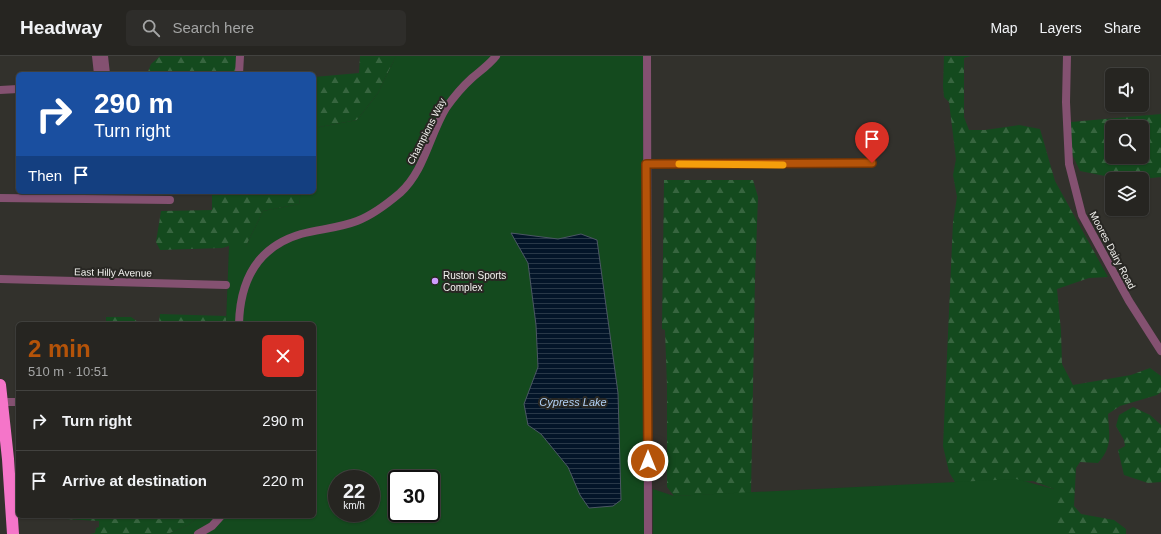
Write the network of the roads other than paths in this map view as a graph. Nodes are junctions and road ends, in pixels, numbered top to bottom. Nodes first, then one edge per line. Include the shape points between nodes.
1 (96, 56) edge
2 (104, 56) edge
3 (240, 56) edge
4 (496, 56) edge
5 (647, 56) edge
6 (1067, 56) edge
7 (98, 72) edge
8 (106, 72) edge
9 (239, 72) edge
10 (16, 89) edge
11 (0, 90) edge
12 (872, 163) dead end
13 (646, 164) junction
14 (0, 198) edge
15 (170, 200) dead end
16 (0, 279) edge
17 (226, 285) dead end
18 (239, 322) edge
19 (1161, 351) edge
20 (0, 385) edge
21 (2, 402) junction
22 (16, 402) edge
23 (220, 518) edge
24 (13, 534) edge
25 (198, 534) edge
26 (648, 534) edge

1 - 7 street
2 - 8 street
3 - 9 street
4 - 18 street, Champions Way via 456,94 446,109 418,170 401,192 366,217 343,226 290,238 263,256 252,271 243,291
5 - 13 street
6 - 19 street, Moores Dairy Road via 1069,164 1082,215 1128,301
10 - 11 street
12 - 13 street
13 - 26 street
14 - 15 street
16 - 17 street, East Hilly Avenue
20 - 21 highway
21 - 22 street
21 - 24 highway
23 - 25 street

